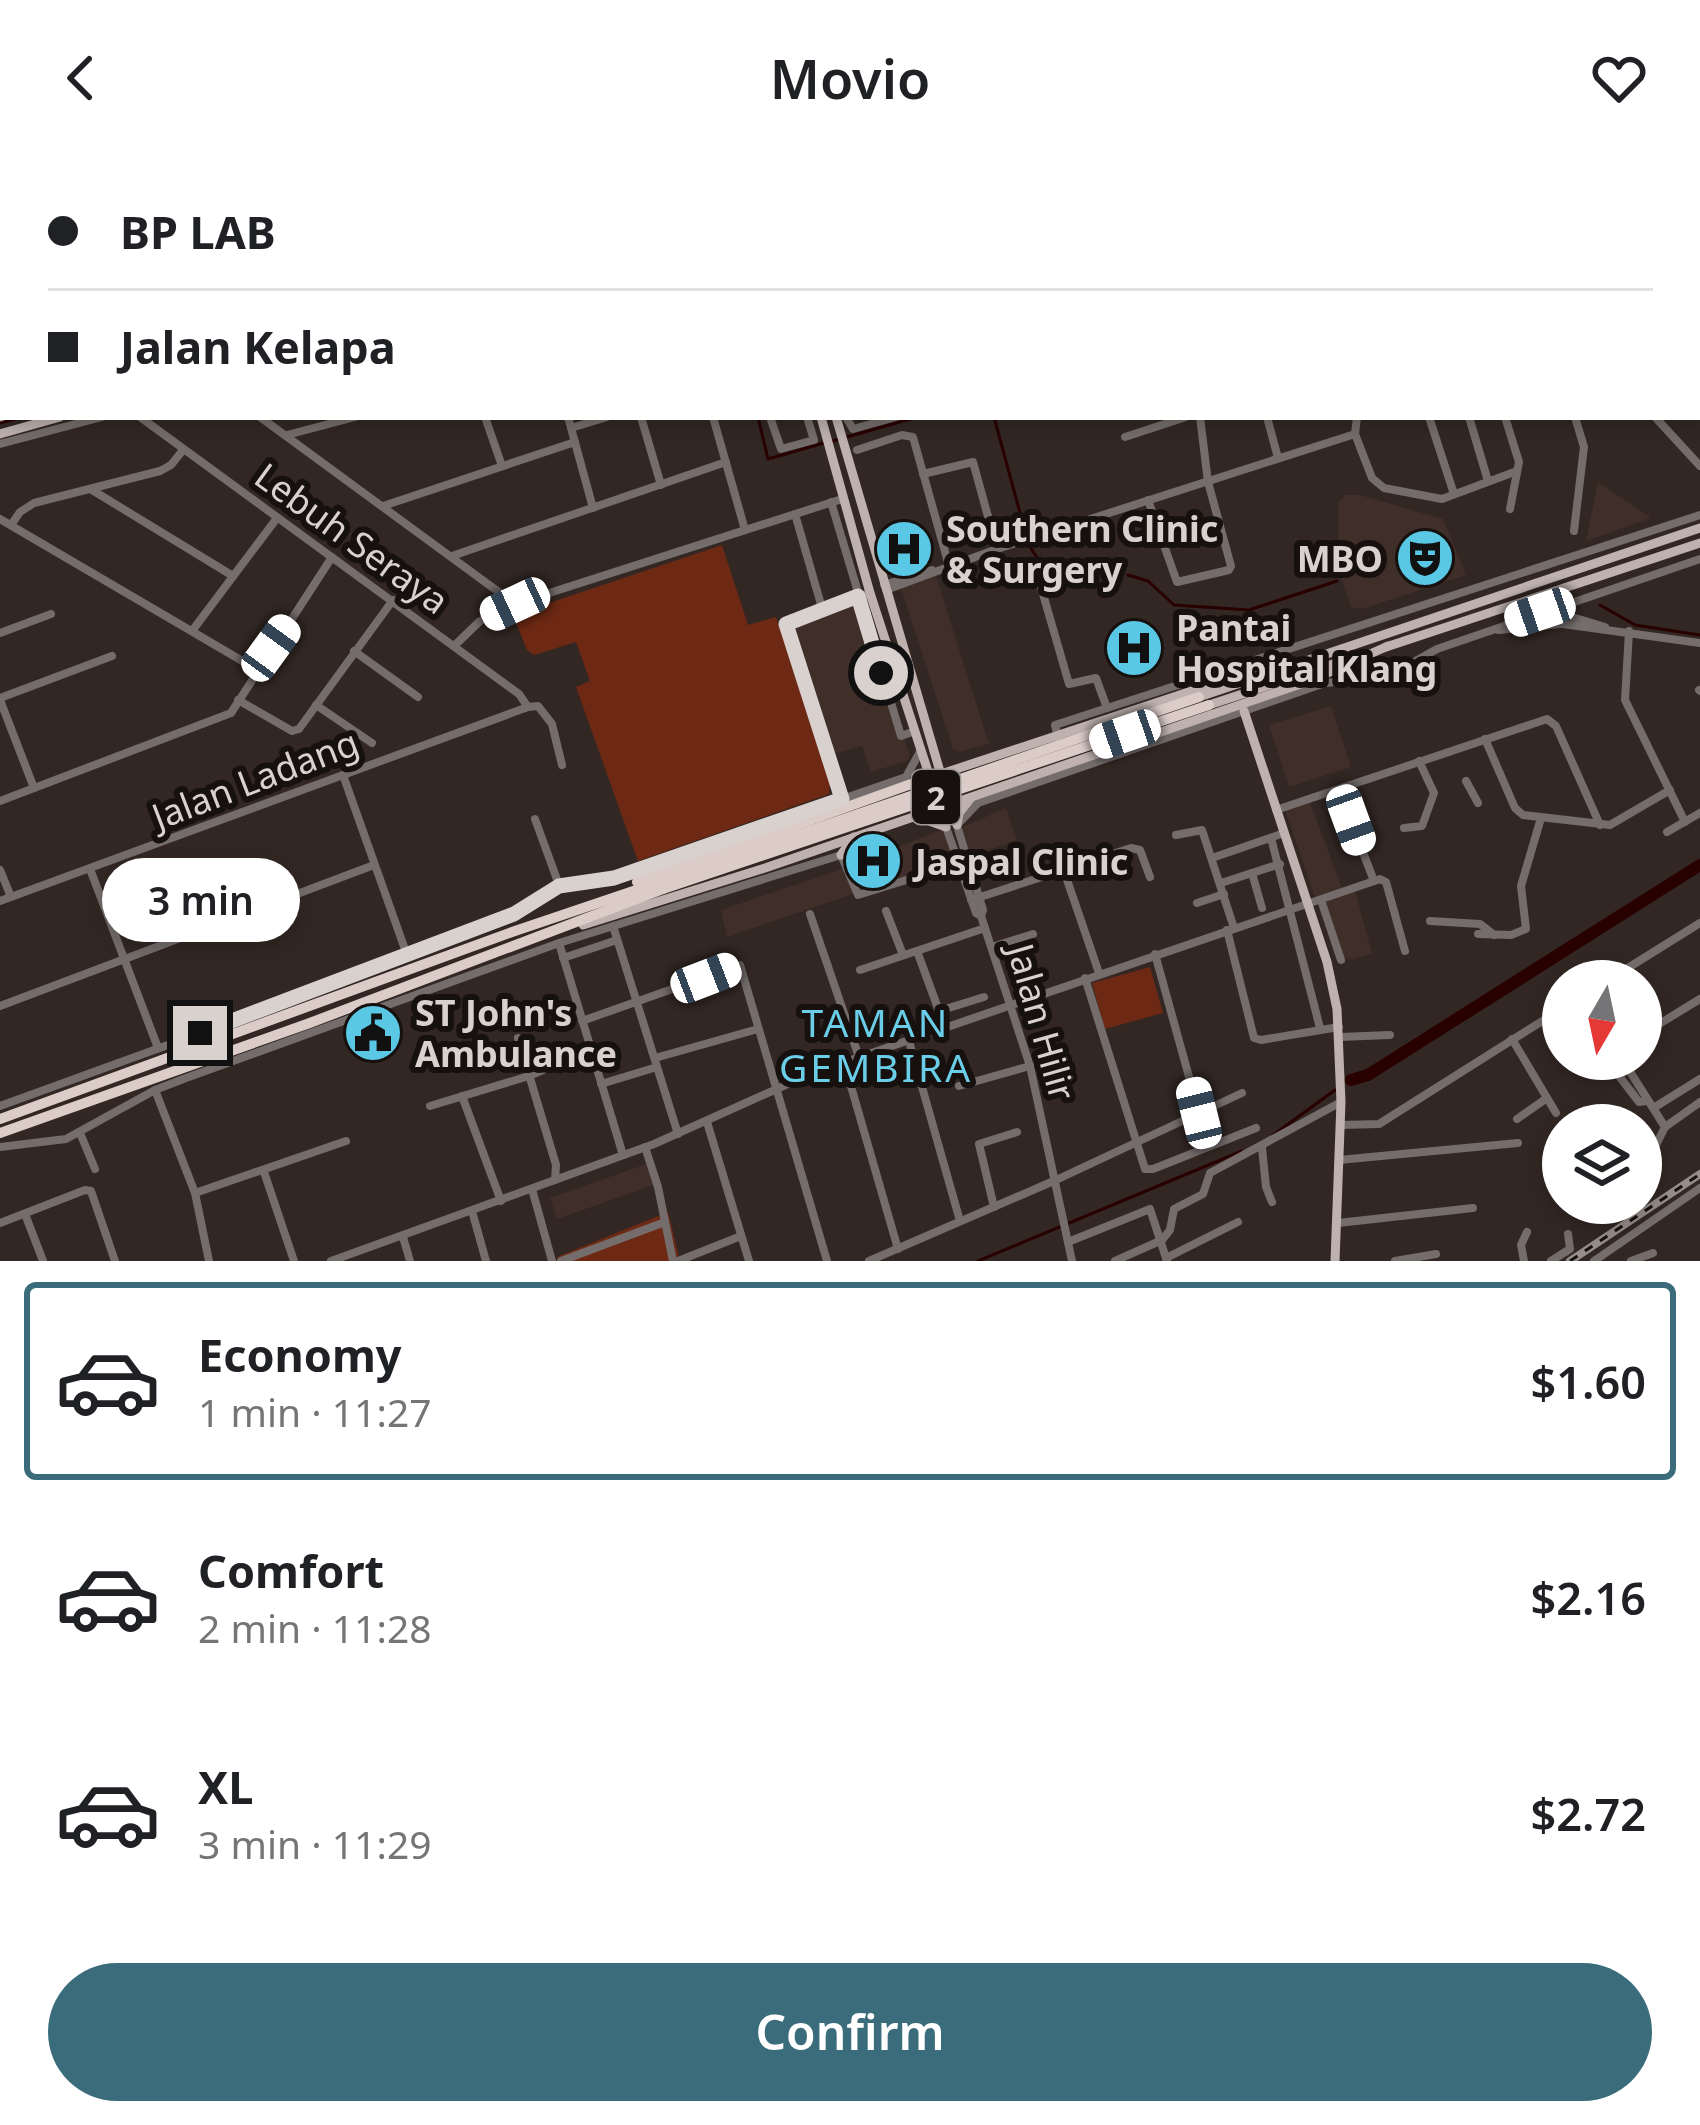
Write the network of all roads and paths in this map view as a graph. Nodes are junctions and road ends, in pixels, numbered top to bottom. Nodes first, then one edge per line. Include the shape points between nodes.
1 (49, 420) edge
2 (91, 420) edge
3 (144, 420) edge
4 (264, 420) edge
5 (344, 420) edge
6 (486, 420) edge
7 (642, 420) edge
8 (714, 420) edge
9 (771, 420) edge
10 (808, 420) edge
11 (822, 420) edge
12 (885, 420) edge
13 (1177, 420) edge
14 (1201, 420) edge
15 (1268, 420) edge
16 (1357, 420) edge
17 (1430, 420) edge
18 (1470, 420) edge
19 (1506, 420) edge
20 (1576, 420) edge
21 (1658, 420) edge
22 (570, 422) edge
23 (845, 431) edge
24 (0, 434) edge
25 (1355, 434) junction
26 (286, 436) junction
27 (1125, 437) dead end
28 (575, 442) junction
29 (0, 444) edge
30 (183, 450) junction
31 (857, 450) dead end
32 (1278, 458) junction
33 (726, 462) junction
34 (502, 466) junction
35 (1700, 466) edge
36 (1517, 471) junction
37 (923, 474) junction
38 (1488, 481) junction
39 (1208, 482) junction
40 (661, 484) junction
41 (92, 490) junction
42 (1454, 491) junction
43 (1148, 500) junction
44 (836, 501) junction
45 (382, 506) junction
46 (593, 508) junction
47 (1510, 509) dead end
48 (795, 514) junction
49 (1700, 515) edge
50 (277, 518) junction
51 (0, 519) edge
52 (11, 525) junction
53 (1700, 528) edge
54 (745, 530) junction
55 (1574, 531) dead end
56 (1700, 543) edge
57 (997, 549) junction
58 (451, 556) junction
59 (332, 557) junction
60 (1700, 559) edge
61 (860, 561) junction
62 (945, 568) junction
63 (1023, 568) dead end
64 (1546, 573) junction
65 (233, 576) junction
66 (885, 587) junction
67 (864, 594) junction
68 (1580, 598) junction
69 (393, 600) junction
70 (1526, 601) junction
71 (515, 604) junction
72 (1558, 606) junction
73 (822, 608) junction
74 (1540, 612) junction
75 (51, 614) dead end
76 (1582, 619) junction
77 (1510, 622) junction
78 (1563, 624) junction
79 (1606, 627) junction
80 (191, 631) junction
81 (1629, 631) junction
82 (1483, 632) junction
83 (0, 633) edge
84 (1700, 643) edge
85 (454, 646) junction
86 (1388, 646) junction
87 (355, 651) junction
88 (112, 656) dead end
89 (256, 669) junction
90 (1278, 670) junction
91 (1162, 696) junction
92 (418, 697) dead end
93 (0, 699) edge
94 (238, 700) junction
95 (1204, 701) junction
96 (316, 705) junction
97 (528, 706) junction
98 (1107, 708) junction
99 (1244, 711) junction
100 (915, 731) junction
101 (1058, 737) junction
102 (1484, 739) junction
103 (372, 742) dead end
104 (1128, 751) junction
105 (927, 755) junction
106 (1085, 757) junction
107 (1420, 760) junction
108 (980, 762) junction
109 (562, 765) dead end
110 (963, 767) junction
111 (343, 775) junction
112 (935, 776) junction
113 (1466, 782) dead end
114 (914, 783) junction
115 (34, 788) junction
116 (990, 789) junction
117 (1340, 790) junction
118 (1670, 790) junction
119 (877, 792) junction
120 (974, 794) junction
121 (842, 799) junction
122 (0, 801) edge
123 (1478, 803) dead end
124 (944, 805) junction
125 (1276, 810) junction
126 (1700, 813) edge
127 (912, 817) junction
128 (1541, 818) junction
129 (536, 819) dead end
130 (800, 819) junction
131 (1684, 822) junction
132 (885, 826) junction
133 (952, 826) junction
134 (1600, 826) junction
135 (1404, 828) dead end
136 (1667, 832) dead end
137 (1284, 833) junction
138 (1176, 835) dead end
139 (854, 837) junction
140 (1271, 838) junction
141 (842, 855) junction
142 (1211, 858) junction
143 (958, 864) junction
144 (1280, 864) junction
145 (374, 865) junction
146 (90, 868) junction
147 (0, 870) edge
148 (1064, 871) junction
149 (767, 873) junction
150 (1252, 873) junction
151 (1150, 878) dead end
152 (1378, 880) junction
153 (662, 885) junction
154 (559, 886) junction
155 (1222, 888) junction
156 (11, 897) junction
157 (975, 899) junction
158 (1321, 900) junction
159 (0, 901) edge
160 (1197, 903) dead end
161 (1308, 905) junction
162 (1262, 908) dead end
163 (886, 911) dead end
164 (1292, 911) junction
165 (810, 914) dead end
166 (1430, 921) dead end
167 (1700, 923) edge
168 (613, 926) junction
169 (985, 928) junction
170 (1230, 929) junction
171 (512, 932) junction
172 (1033, 934) dead end
173 (1478, 934) dead end
174 (1494, 935) junction
175 (530, 938) junction
176 (617, 940) junction
177 (559, 943) junction
178 (992, 946) junction
179 (916, 951) junction
180 (1405, 951) dead end
181 (1155, 954) junction
182 (407, 955) junction
183 (903, 955) junction
184 (563, 958) junction
185 (124, 959) junction
186 (1341, 960) dead end
187 (1640, 960) edge
188 (860, 970) dead end
189 (1099, 973) junction
190 (1084, 978) junction
191 (984, 997) dead end
192 (1700, 999) edge
193 (1011, 1003) junction
194 (637, 1004) junction
195 (0, 1006) edge
196 (582, 1021) junction
197 (1542, 1021) edge
198 (1662, 1022) edge
199 (324, 1023) junction
200 (1320, 1028) junction
201 (758, 1029) junction
202 (1340, 1032) junction
203 (1390, 1035) dead end
204 (518, 1038) dead end
205 (1512, 1039) junction
206 (909, 1041) junction
207 (158, 1048) junction
208 (591, 1049) junction
209 (859, 1057) junction
210 (656, 1063) junction
211 (844, 1063) junction
212 (1030, 1066) junction
213 (529, 1076) junction
214 (1700, 1079) edge
215 (1620, 1080) edge
216 (1636, 1080) edge
217 (602, 1084) junction
218 (959, 1086) dead end
219 (774, 1088) junction
220 (155, 1090) junction
221 (1241, 1093) dead end
222 (462, 1096) junction
223 (1547, 1098) junction
224 (1341, 1102) junction
225 (1700, 1102) edge
226 (1551, 1104) edge
227 (1651, 1104) junction
228 (0, 1106) edge
229 (430, 1106) dead end
230 (1199, 1113) junction
231 (0, 1119) edge
232 (1517, 1119) dead end
233 (707, 1122) junction
234 (1662, 1122) edge
235 (1341, 1125) junction
236 (1665, 1127) junction
237 (1256, 1128) dead end
238 (1017, 1132) dead end
239 (0, 1133) edge
240 (80, 1133) junction
241 (1662, 1133) edge
242 (678, 1134) junction
243 (346, 1141) dead end
244 (1133, 1142) junction
245 (1518, 1143) dead end
246 (1215, 1144) junction
247 (0, 1147) edge
248 (645, 1147) junction
249 (1262, 1148) junction
250 (623, 1155) junction
251 (1340, 1160) junction
252 (95, 1169) dead end
253 (264, 1172) junction
254 (555, 1180) junction
255 (1056, 1180) junction
256 (1700, 1188) edge
257 (532, 1189) junction
258 (195, 1193) junction
259 (501, 1201) junction
260 (1272, 1202) dead end
261 (994, 1207) junction
262 (1473, 1208) dead end
263 (472, 1211) junction
264 (26, 1214) junction
265 (960, 1221) junction
266 (665, 1222) junction
267 (1238, 1222) dead end
268 (0, 1223) edge
269 (1338, 1223) junction
270 (1527, 1232) dead end
271 (1568, 1234) dead end
272 (742, 1235) junction
273 (403, 1237) junction
274 (1162, 1240) junction
275 (1068, 1242) junction
276 (898, 1249) junction
277 (1653, 1252) dead end
278 (1436, 1254) dead end
279 (352, 1257) edge
280 (1413, 1259) edge
281 (1166, 1260) edge
282 (43, 1261) edge
283 (115, 1261) edge
284 (209, 1261) edge
285 (294, 1261) edge
286 (331, 1261) edge
287 (410, 1261) edge
288 (486, 1261) edge
289 (556, 1261) edge
290 (676, 1261) edge
291 (749, 1261) edge
292 (827, 1261) edge
293 (869, 1261) edge
294 (1072, 1261) edge
295 (1115, 1261) edge
296 (1334, 1261) edge
297 (1395, 1261) edge
298 (1524, 1261) edge
299 (1551, 1261) edge
300 (1594, 1261) edge
301 (1631, 1261) edge

1 - 24 main road
2 - 29 street
3 - 30 street, Lebuh Seraya
4 - 26 street
5 - 26 street
6 - 34 street
7 - 40 street
8 - 33 street
9 - 10 street via 781,449 814,440
11 - 44 main road
12 - 23 street
13 - 27 street
14 - 39 street
15 - 32 street
16 - 25 street
17 - 42 street
18 - 38 street
19 - 36 street
20 - 55 street via 1584,447
21 - 35 street
22 - 28 street
23 - 66 main road
25 - 32 street
25 - 42 street via 1384,488 1432,500
26 - 45 street
28 - 34 street
28 - 46 street
30 - 41 street via 166,469
30 - 50 street, Lebuh Seraya
31 - 37 street via 908,435
32 - 39 street
33 - 40 street
33 - 54 street
34 - 45 street
36 - 38 street
36 - 47 street
37 - 57 street via 973,462
37 - 62 street
38 - 42 street
39 - 43 street
39 - 43 street via 1231,566 1203,578 1173,578
40 - 46 street
41 - 52 street via 34,503
41 - 65 street
43 - 57 street
44 - 48 street
44 - 61 main road
44 - 67 street
45 - 58 street
46 - 58 street
48 - 54 street
48 - 73 street
49 - 64 street
50 - 59 street, Lebuh Seraya
50 - 65 street
51 - 52 street
52 - 80 street
53 - 64 main road, 2
54 - 71 street
56 - 70 main road, 2
57 - 62 street
58 - 71 street
59 - 69 street, Lebuh Seraya
59 - 89 street
60 - 68 street
61 - 66 main road
61 - 67 main road
62 - 66 street
63 - 98 street via 1041,586 1069,684 1096,678
64 - 90 main road, 2
64 - 91 street
65 - 80 street
66 - 105 main road
67 - 73 street
67 - 100 main road
67 - 100 street via 901,736
68 - 72 street
68 - 76 street
69 - 85 street, Lebuh Seraya
69 - 87 street
70 - 77 main road
70 - 86 main road, 2
71 - 85 street
72 - 74 street
72 - 76 street
73 - 121 street via 786,629
74 - 77 street
74 - 78 street
75 - 83 street
76 - 79 street
77 - 82 street
78 - 79 street
78 - 82 street
79 - 81 street
80 - 89 street
81 - 84 street
81 - 118 street via 1625,700
82 - 99 street via 1387,677 1325,683
85 - 97 street, Lebuh Seraya
86 - 95 main road, 2
86 - 106 main road
87 - 92 street
87 - 96 street
88 - 93 street
89 - 94 street
90 - 91 main road
90 - 95 main road, 2
91 - 98 street
91 - 101 main road
93 - 115 street
94 - 96 street via 296,731
94 - 115 street via 224,718
95 - 153 highway, 2, bridge
96 - 103 street
97 - 109 street, Lebuh Seraya via 552,724
97 - 111 street, Jalan Ladang
98 - 101 street via 1055,725
99 - 104 street
99 - 125 main road
100 - 105 main road
101 - 108 main road
102 - 107 street
102 - 128 street via 1515,808
102 - 134 street via 1547,719
104 - 106 main road
104 - 133 street via 978,802
105 - 110 main road
105 - 112 main road
105 - 114 main road
105 - 119 street
106 - 116 main road
107 - 117 street
107 - 135 street via 1434,793 1422,826
108 - 110 main road
108 - 116 main road via 966,785
110 - 112 main road
111 - 145 street
111 - 146 street, Jalan Ladang
112 - 114 main road
112 - 124 main road
113 - 123 street
114 - 119 highway
115 - 122 street
116 - 120 main road
117 - 125 street
117 - 152 street
118 - 131 street
118 - 134 street
119 - 121 street
119 - 130 highway
119 - 132 main road via 899,808
120 - 124 main road
120 - 133 main road
121 - 130 street
124 - 127 main road
124 - 133 street, Jalan Hilir
125 - 137 main road
126 - 131 street
127 - 132 main road
127 - 133 main road
128 - 134 street
128 - 174 street via 1521,886 1526,929
129 - 154 street
130 - 154 street via 614,878
130 - 171 highway
131 - 136 street
132 - 139 main road
133 - 143 street, Jalan Hilir
133 - 157 street, Jalan Hilir
137 - 140 street
137 - 161 main road
138 - 142 street via 1200,828
139 - 141 main road
139 - 149 main road
140 - 142 street
140 - 144 street
141 - 143 street via 858,895
141 - 149 street
142 - 155 street
143 - 157 street, Jalan Hilir
144 - 150 street
144 - 164 street
145 - 182 street
145 - 185 street
146 - 156 street, Jalan Ladang
146 - 185 street
147 - 156 street
148 - 151 street via 1136,848
148 - 157 street
148 - 189 street
149 - 168 street
149 - 175 main road
150 - 155 street
150 - 162 street
152 - 158 street
152 - 180 street
153 - 171 highway, 2
153 - 175 highway, 2
154 - 182 street via 514,914
155 - 160 street
155 - 170 street
156 - 159 street, Jalan Ladang
157 - 169 street, Jalan Hilir
158 - 161 street
158 - 186 street
161 - 164 street
161 - 202 main road
163 - 183 street
164 - 170 street
164 - 200 street
165 - 209 street
166 - 174 street via 1480,924
167 - 187 street
168 - 176 street
168 - 177 street
169 - 178 street, Jalan Hilir
169 - 179 street
170 - 181 street
170 - 200 street via 1257,1040
171 - 231 highway, 2
172 - 178 street
173 - 174 street
175 - 199 highway, 2
176 - 184 street
176 - 194 street
177 - 184 street
177 - 199 street
178 - 193 street, Jalan Hilir
179 - 183 street
179 - 191 street via 939,1011
181 - 189 street
181 - 230 street
182 - 207 street
183 - 188 street
184 - 196 street
185 - 195 street
185 - 207 street
189 - 190 street
190 - 193 street
190 - 244 street
192 - 198 street
193 - 206 street
193 - 212 street, Jalan Hilir
194 - 196 street
194 - 201 street via 740,965
194 - 210 street
196 - 208 street
197 - 205 street
199 - 220 street
199 - 239 highway, 2
200 - 202 street
201 - 210 street
201 - 219 street
202 - 203 street
202 - 224 main road
204 - 213 street
205 - 223 street
205 - 235 street via 1379,1124
206 - 209 street
206 - 265 street
207 - 228 street
208 - 213 street
208 - 217 street
209 - 211 street
210 - 217 street
210 - 242 street
211 - 219 street
211 - 276 street
212 - 218 street
212 - 255 street, Jalan Hilir
213 - 222 street
213 - 254 street
214 - 227 street
215 - 227 street via 1630,1096
216 - 227 street
217 - 250 street
219 - 233 street
219 - 292 street
220 - 240 street
220 - 258 street
221 - 230 street
222 - 229 street
222 - 259 street
223 - 226 street
223 - 232 street
224 - 235 main road
224 - 249 street
225 - 236 street
230 - 244 street
230 - 246 street
233 - 242 street
233 - 272 street
234 - 236 street
235 - 251 main road
236 - 241 street
237 - 246 street
238 - 261 street via 979,1144
240 - 247 street
240 - 252 street
242 - 248 street
243 - 253 street
244 - 246 street via 1150,1170
244 - 255 street
245 - 251 street
248 - 250 street
248 - 266 street
249 - 260 street
249 - 274 street via 1210,1173 1203,1194 1174,1208
250 - 254 street
251 - 269 main road
253 - 258 street
253 - 285 street
254 - 257 street
255 - 261 street
255 - 275 street, Jalan Hilir
256 - 300 street
257 - 259 street
257 - 289 street
258 - 284 street
259 - 263 street
261 - 265 street
262 - 269 street
263 - 273 street
263 - 288 street
264 - 268 street
264 - 282 street
264 - 283 street via 91,1191
265 - 276 street
266 - 289 street
266 - 290 street
267 - 281 street
269 - 296 main road
270 - 298 street
271 - 299 street via 1570,1249
272 - 290 street
272 - 291 street
273 - 279 street
273 - 287 street
274 - 275 street via 1148,1208
274 - 281 street
274 - 295 street
275 - 294 street, Jalan Hilir
276 - 293 street
277 - 301 street
278 - 280 street
279 - 286 street
280 - 297 street

